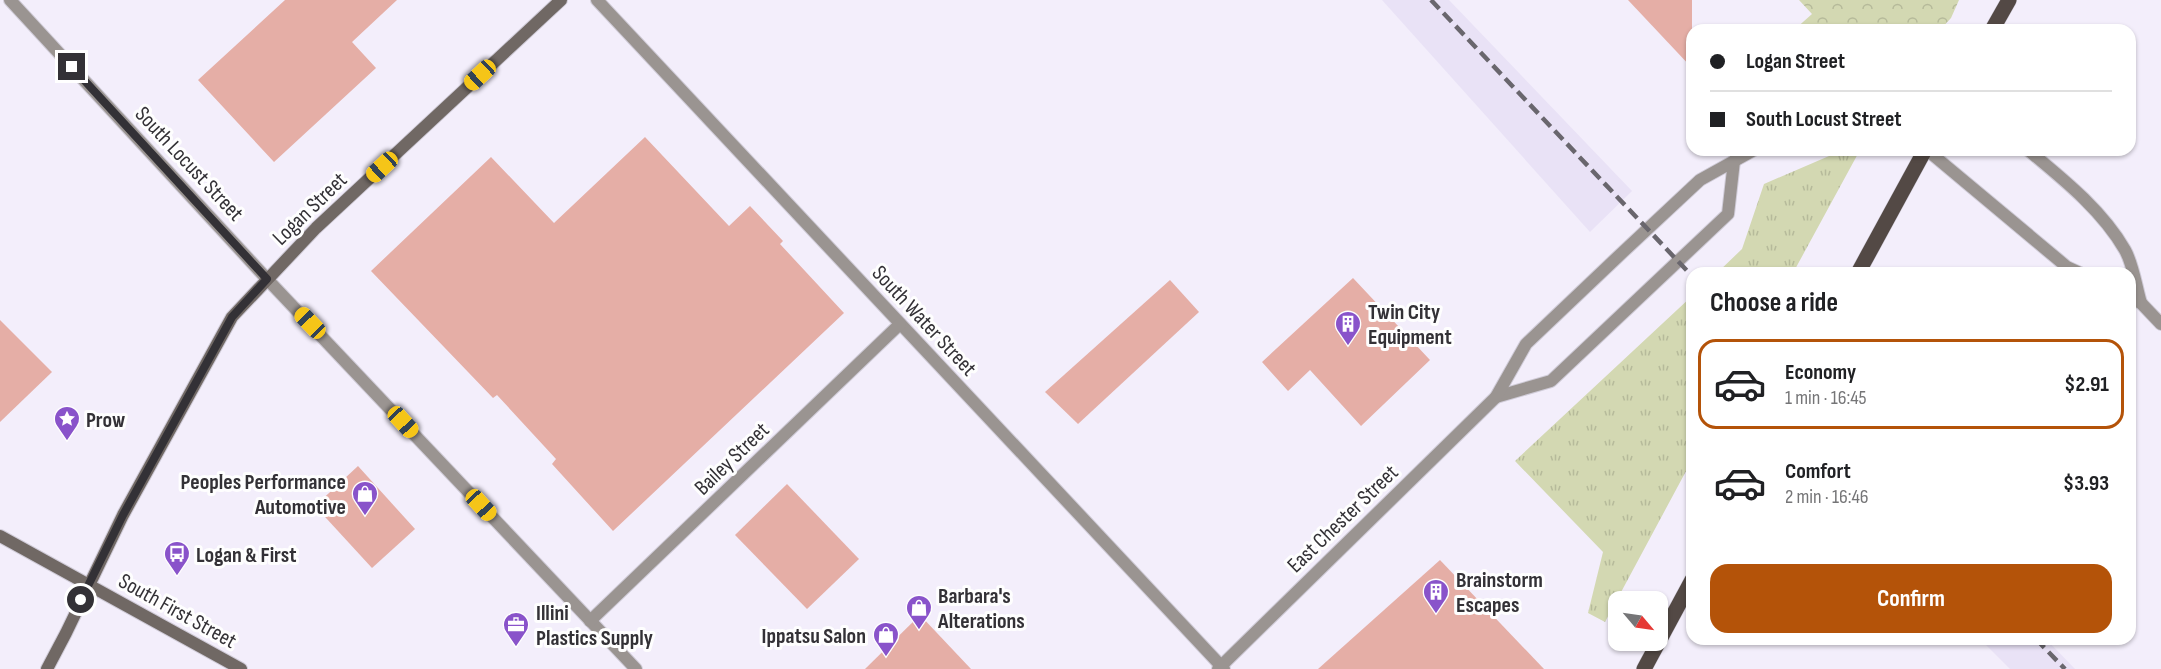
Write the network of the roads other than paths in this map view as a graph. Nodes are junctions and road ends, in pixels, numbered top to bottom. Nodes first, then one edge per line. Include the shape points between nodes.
1 (10, 0) edge
2 (561, 0) edge
3 (597, 0) edge
4 (2008, 0) edge
5 (1995, 24) edge
6 (1743, 156) edge
7 (1923, 156) edge
8 (1933, 156) edge
9 (2035, 156) edge
10 (1734, 161) junction
11 (1861, 267) edge
12 (2067, 267) edge
13 (2129, 267) edge
14 (267, 279) junction
15 (2136, 301) edge
16 (900, 324) junction
17 (2161, 324) edge
18 (1496, 397) junction
19 (0, 536) edge
20 (89, 584) junction
21 (1686, 591) edge
22 (590, 621) junction
23 (1221, 668) edge
24 (47, 669) edge
25 (241, 669) edge
26 (636, 669) edge
27 (1644, 669) edge

1 - 14 street, South Locust Street
2 - 14 street, Logan Street via 316,228
3 - 16 street, South Water Street
4 - 5 main road
6 - 10 street, East Chester Street
7 - 11 main road
8 - 12 street
9 - 13 street via 2105,222 2126,251
10 - 18 street, East Chester Street via 1700,180 1526,344
10 - 18 street, East Chester Street via 1728,214 1551,381
14 - 20 street, Logan Street via 232,317
14 - 22 street, South Locust Street
15 - 17 street
16 - 22 street, Bailey Street
16 - 23 street, South Water Street
18 - 23 street, East Chester Street
19 - 20 street, South First Street
20 - 24 street, Logan Street
20 - 25 street, South First Street
21 - 27 main road
22 - 26 street, South Locust Street

